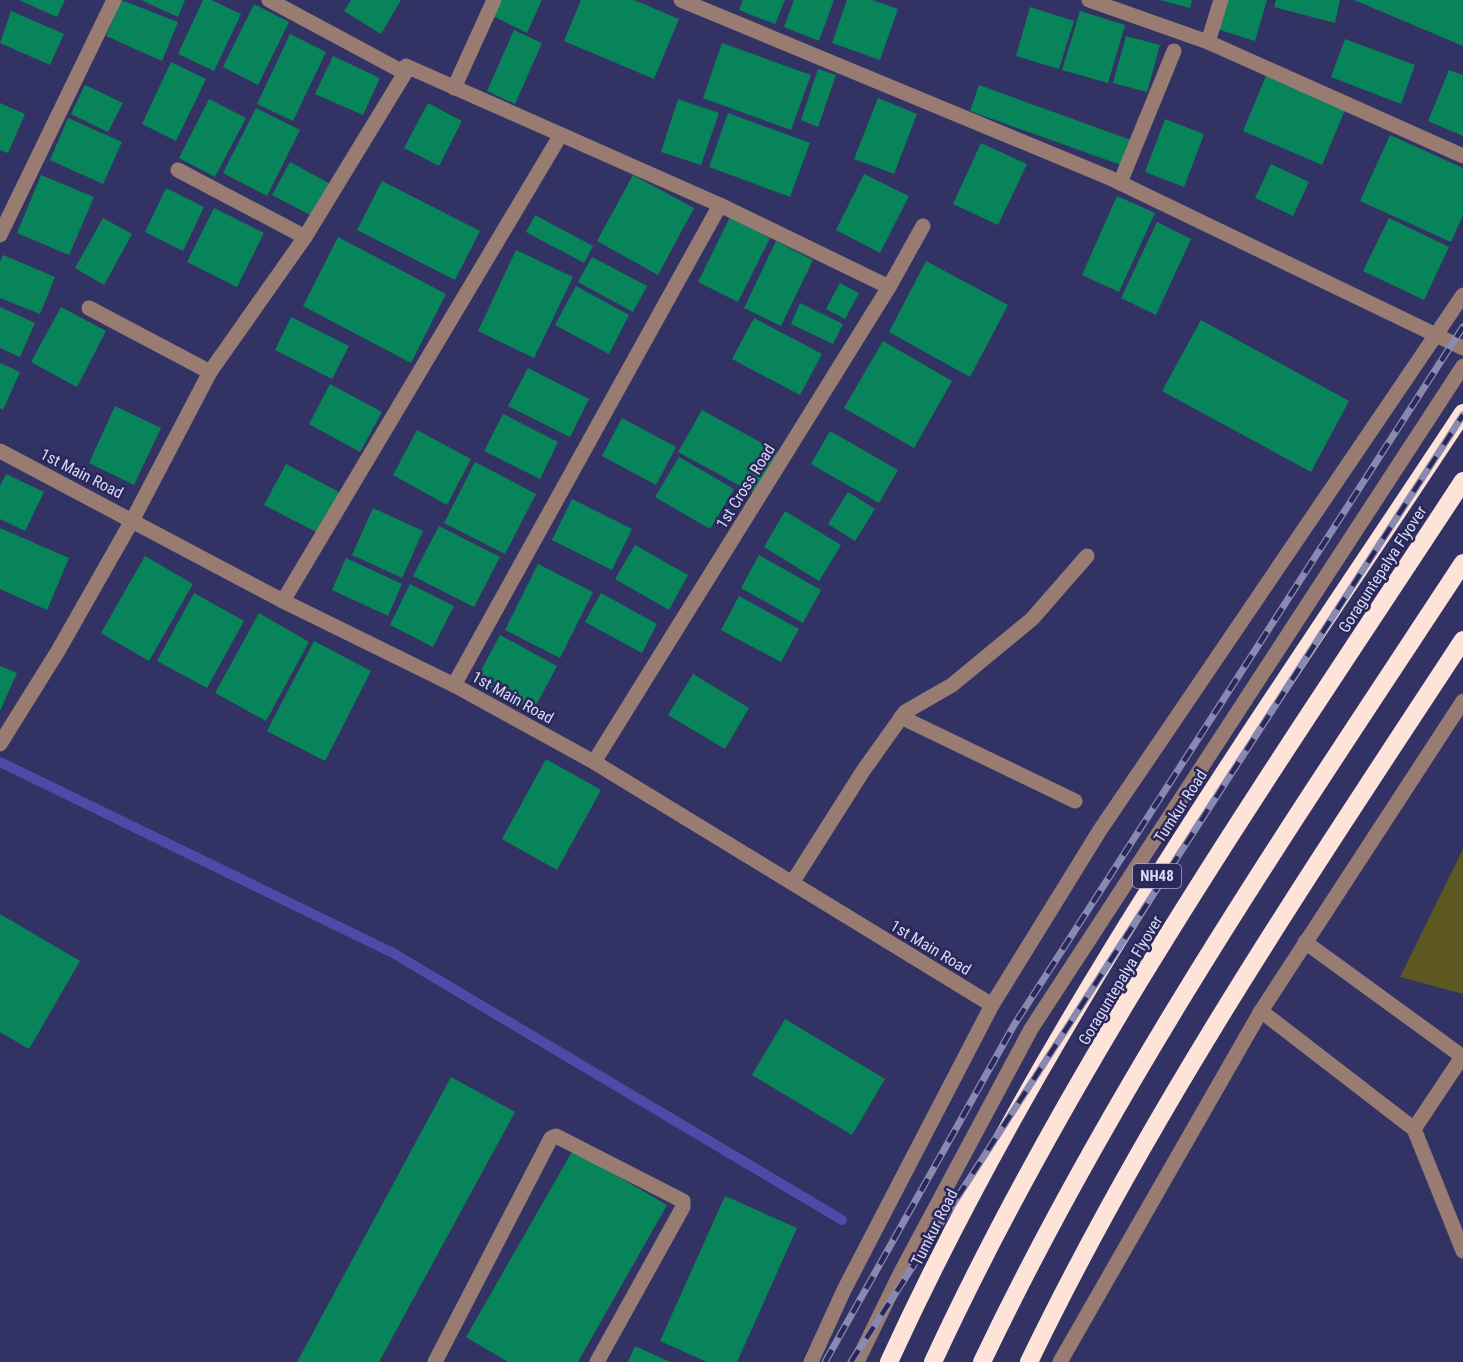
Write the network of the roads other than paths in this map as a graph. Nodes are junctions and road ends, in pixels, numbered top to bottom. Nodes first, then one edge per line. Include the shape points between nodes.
1 (114, 0) edge
2 (269, 0) edge
3 (494, 0) edge
4 (681, 0) edge
5 (1089, 0) edge
6 (1221, 0) edge
7 (1209, 42) junction
8 (1174, 51) dead end
9 (405, 73) junction
10 (454, 88) junction
11 (560, 136) junction
12 (1463, 156) edge
13 (178, 170) dead end
14 (1120, 183) junction
15 (720, 205) junction
16 (923, 226) dead end
17 (0, 235) edge
18 (305, 237) junction
19 (889, 287) junction
20 (1463, 296) edge
21 (89, 308) dead end
22 (1436, 335) junction
23 (1463, 348) edge
24 (1463, 366) edge
25 (210, 372) junction
26 (1463, 413) edge
27 (0, 451) edge
28 (1463, 481) edge
29 (132, 519) junction
30 (1087, 556) dead end
31 (1463, 563) edge
32 (284, 601) junction
33 (1463, 640) edge
34 (454, 686) junction
35 (1463, 701) edge
36 (902, 717) junction
37 (0, 744) edge
38 (594, 762) junction
39 (1075, 801) dead end
40 (792, 884) junction
41 (1305, 942) junction
42 (992, 1005) junction
43 (1260, 1011) junction
44 (1462, 1057) edge
45 (1414, 1129) junction
46 (1463, 1251) edge
47 (435, 1362) edge
48 (597, 1362) edge
49 (811, 1362) edge
50 (857, 1362) edge
51 (889, 1362) edge
52 (933, 1362) edge
53 (982, 1362) edge
54 (1029, 1362) edge
55 (1060, 1362) edge

1 - 17 street
2 - 9 street
3 - 10 street
4 - 14 street
5 - 7 street
6 - 7 street
7 - 12 street
8 - 14 street
9 - 10 street via 406,66
9 - 18 street
10 - 11 street
11 - 15 street
11 - 32 street
13 - 18 street
14 - 22 street
15 - 19 street
15 - 34 street
16 - 19 street, 1st Cross Road
18 - 25 street
19 - 38 street, 1st Cross Road
20 - 22 street
21 - 25 street
22 - 23 street
22 - 42 street via 1100,830
24 - 50 street via 1031,1029
25 - 29 street
26 - 51 highway, Tumkur Road / NH48 via 1146,893 1018,1106
27 - 29 street, 1st Main Road
28 - 52 highway, Goraguntepalya Flyover via 1141,980 1004,1220
29 - 32 street, 1st Main Road
29 - 37 street
30 - 36 street via 1032,619 952,685
31 - 53 highway via 1156,1037 1088,1155
32 - 34 street, 1st Main Road
33 - 54 highway via 1248,970 1072,1273
34 - 38 street, 1st Main Road
35 - 41 street
36 - 39 street
36 - 40 street
38 - 40 street, 1st Main Road
40 - 42 street, 1st Main Road
41 - 43 street
41 - 44 street
42 - 49 street via 844,1290
43 - 45 street
43 - 55 street
44 - 45 street
45 - 46 street
47 - 48 street via 551,1138 556,1136 683,1201

